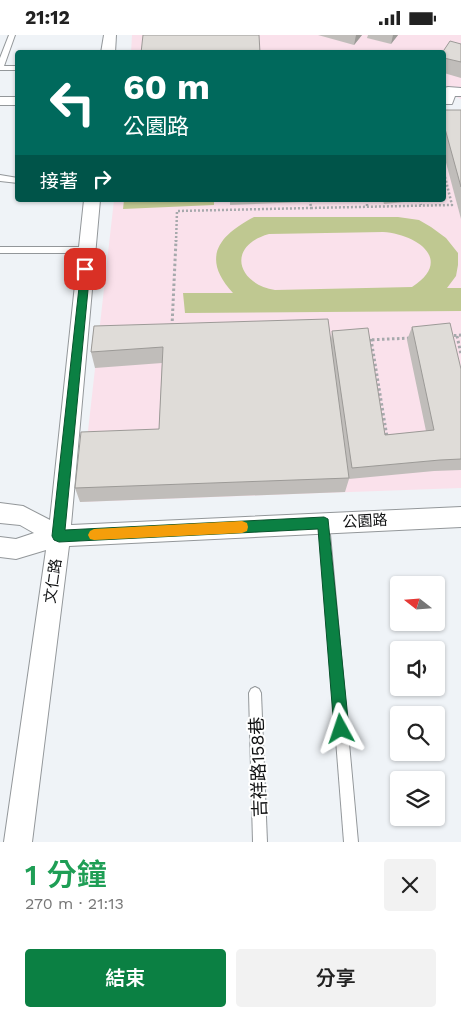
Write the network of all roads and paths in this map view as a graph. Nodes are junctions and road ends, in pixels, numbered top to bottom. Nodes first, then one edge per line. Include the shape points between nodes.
1 (12, 35) edge
2 (110, 35) edge
3 (108, 50) edge
4 (0, 67) edge
5 (15, 68) edge
6 (461, 92) edge
7 (446, 98) edge
8 (0, 101) edge
9 (15, 101) edge
10 (446, 101) edge
11 (461, 107) edge
12 (0, 179) edge
13 (15, 181) edge
14 (446, 181) edge
15 (92, 202) edge
16 (310, 202) edge
17 (367, 202) edge
18 (420, 202) edge
19 (421, 205) junction
20 (368, 206) junction
21 (311, 208) junction
22 (0, 250) edge
23 (87, 250) junction
24 (172, 332) edge
25 (459, 335) edge
26 (447, 336) edge
27 (419, 337) edge
28 (371, 339) junction
29 (362, 340) edge
30 (461, 354) edge
31 (388, 445) edge
32 (0, 513) edge
33 (461, 517) edge
34 (324, 523) junction
35 (59, 536) junction
36 (0, 547) edge
37 (256, 693) dead end
38 (18, 842) edge
39 (260, 842) edge
40 (351, 842) edge

1 - 4 lane
2 - 3 street
4 - 5 lane
6 - 7 street via 448,91
8 - 9 street
10 - 11 street
12 - 13 lane
14 - 19 path via 452,205
15 - 23 street, 文仁路
16 - 21 path
17 - 20 path
18 - 19 path
19 - 20 path
20 - 21 path
21 - 24 path via 177,211
22 - 23 lane
23 - 35 street, 文仁路
25 - 26 path
25 - 30 path
27 - 28 path
28 - 29 path
28 - 31 path
32 - 35 street via 24,516
33 - 34 street, 公園路
34 - 35 street, 公園路
34 - 40 lane
35 - 36 street, 公園路 via 16,549
35 - 38 street, 文仁路
37 - 39 lane, 吉祥路158巷

